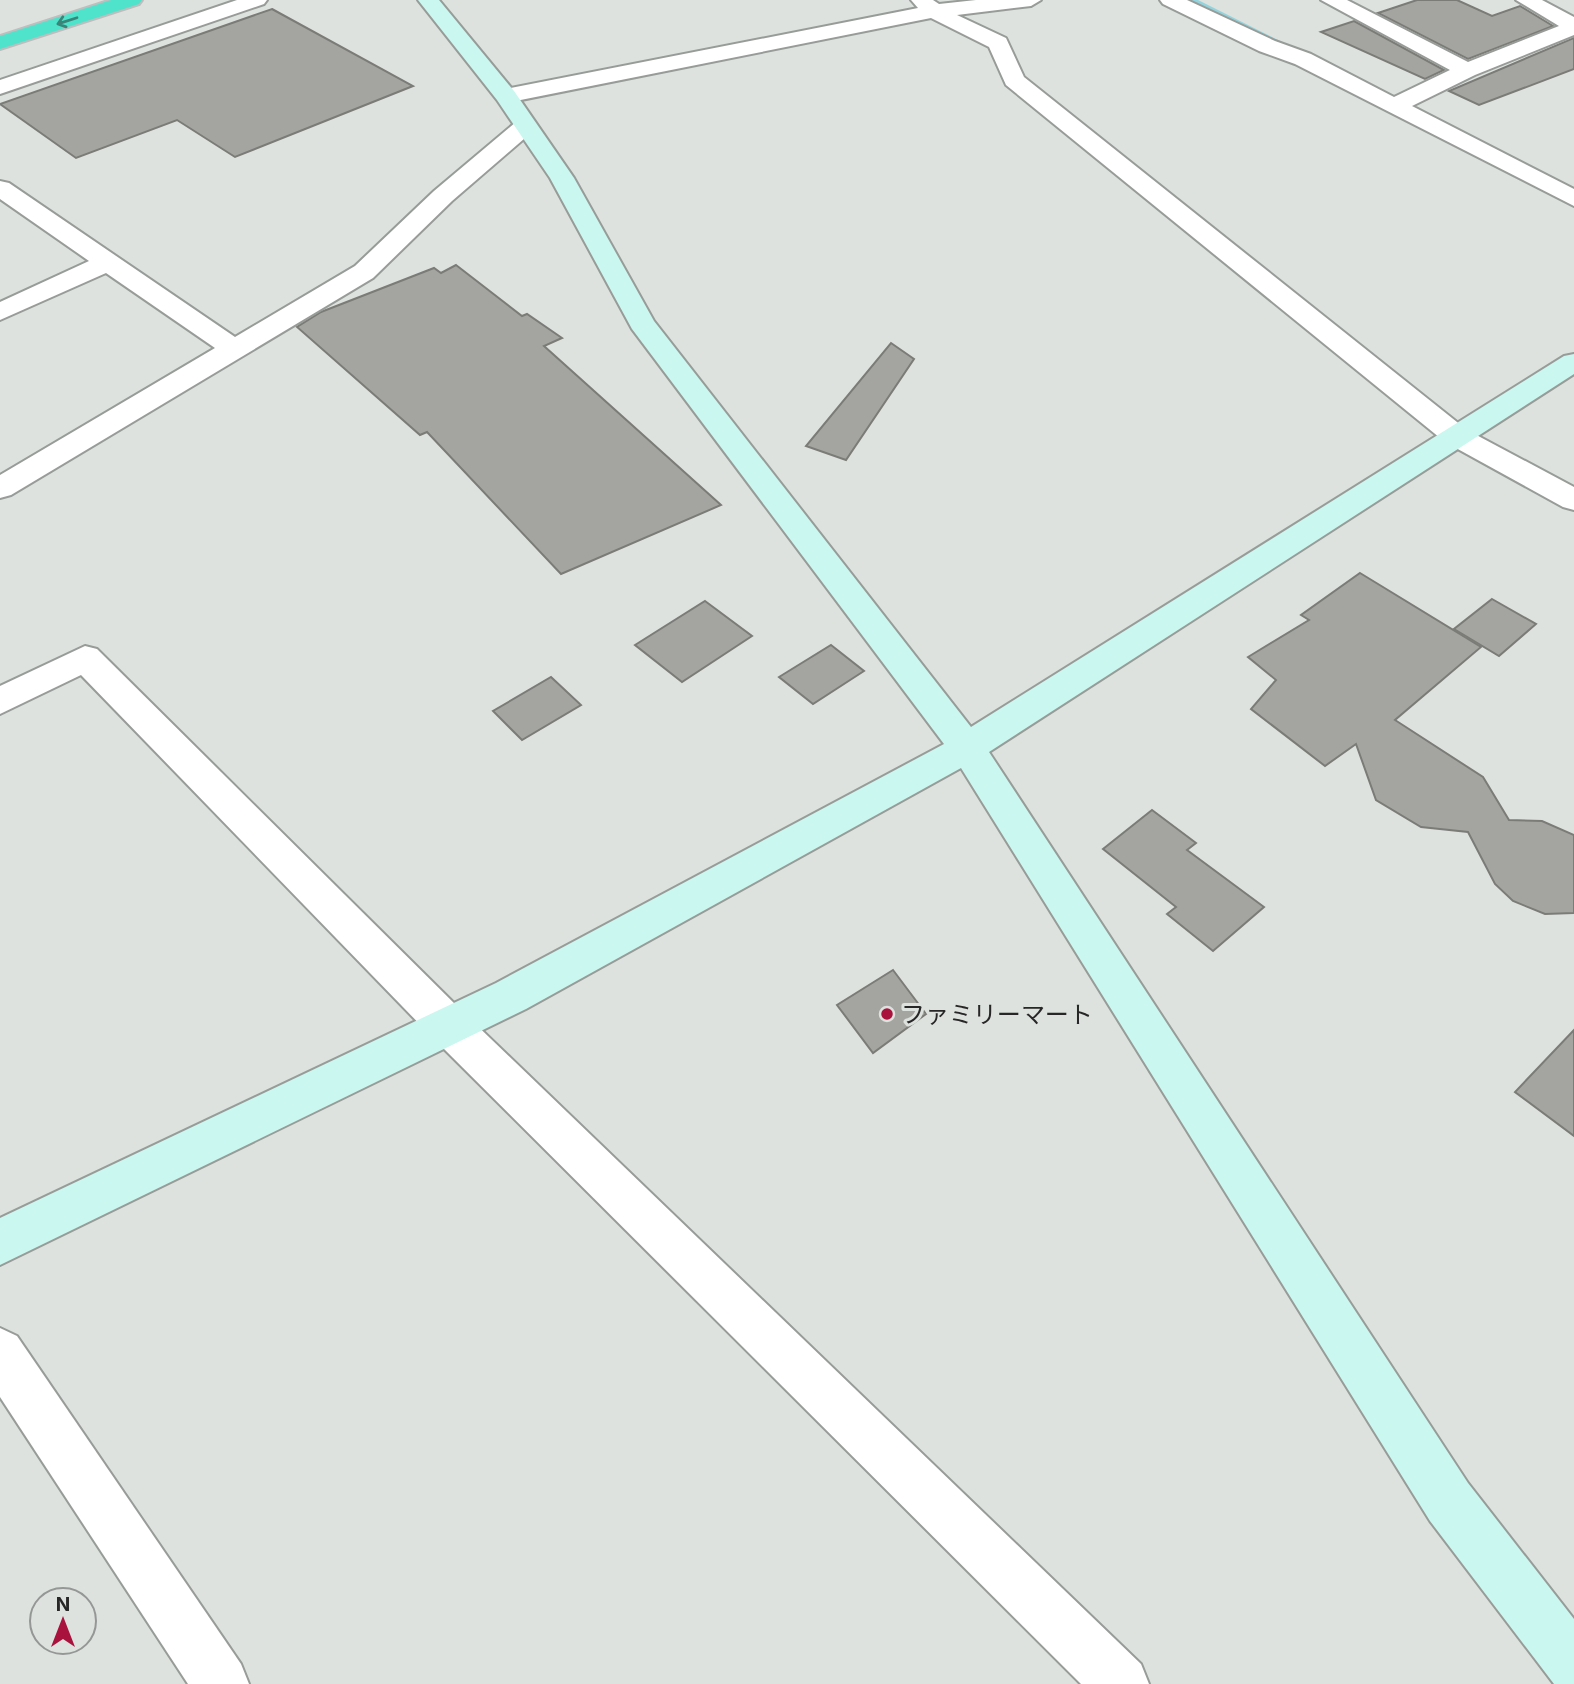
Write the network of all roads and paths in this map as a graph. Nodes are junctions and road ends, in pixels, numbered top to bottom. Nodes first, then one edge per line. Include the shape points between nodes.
1 (132, 0) edge
2 (257, 0) edge
3 (428, 0) edge
4 (1031, 0) edge
5 (1170, 0) edge
6 (1331, 0) edge
7 (1526, 0) edge
8 (928, 6) edge
9 (1574, 26) edge
10 (0, 43) edge
11 (1466, 70) junction
12 (0, 87) edge
13 (506, 96) junction
14 (1401, 103) junction
15 (524, 127) junction
16 (0, 188) edge
17 (1574, 199) edge
18 (109, 262) junction
19 (0, 312) edge
20 (233, 348) junction
21 (1574, 362) edge
22 (1456, 436) junction
23 (0, 488) edge
24 (1574, 500) edge
25 (0, 701) edge
26 (967, 748) junction
27 (449, 1026) junction
28 (0, 1242) edge
29 (0, 1353) edge
30 (1574, 1664) edge
31 (221, 1684) edge
32 (1121, 1684) edge

1 -> 10 highway
2 - 12 street
3 - 13 street
4 - 8 street
5 - 14 street
6 - 11 street
7 - 9 street
8 - 13 street
8 - 22 street via 998,43 1014,80
9 - 11 street
11 - 14 street
13 - 15 street
14 - 17 street
15 - 20 street via 364,272
15 - 26 street via 562,178 642,323
16 - 18 street
18 - 19 street
18 - 20 street
20 - 23 street
21 - 22 street
22 - 24 street
22 - 26 street
25 - 27 street via 85,658
26 - 27 street
26 - 30 street via 1449,1502
27 - 28 street
27 - 32 street
29 - 31 street

